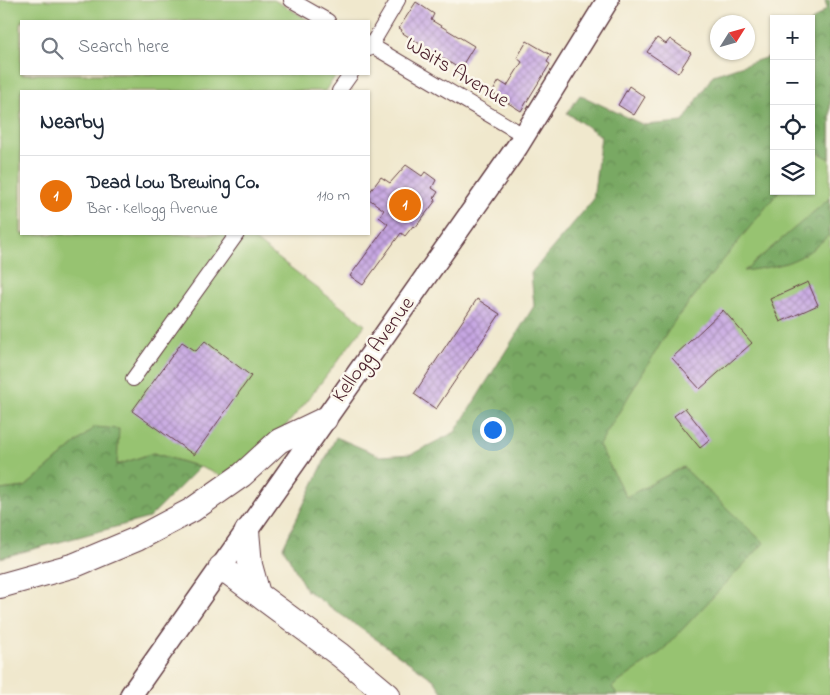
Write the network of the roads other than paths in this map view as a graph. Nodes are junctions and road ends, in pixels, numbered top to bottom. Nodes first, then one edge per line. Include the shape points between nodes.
1 (291, 0) edge
2 (398, 0) edge
3 (608, 0) edge
4 (326, 20) edge
5 (370, 46) edge
6 (350, 75) edge
7 (340, 90) edge
8 (525, 136) junction
9 (236, 235) edge
10 (133, 379) dead end
11 (325, 418) junction
12 (247, 531) junction
13 (222, 567) junction
14 (0, 586) edge
15 (258, 594) junction
16 (132, 695) edge
17 (388, 695) edge

1 - 4 street
2 - 5 street
3 - 8 main road, Kellogg Avenue
5 - 8 street, Waits Avenue
6 - 7 street
8 - 11 main road, Kellogg Avenue
9 - 10 street
11 - 12 main road, Kellogg Avenue
11 - 14 highway via 279,441 242,475 192,510 137,539 75,565
12 - 13 main road, Kellogg Avenue
12 - 15 highway via 250,565
13 - 15 highway
13 - 16 main road, Kellogg Avenue
15 - 17 highway

